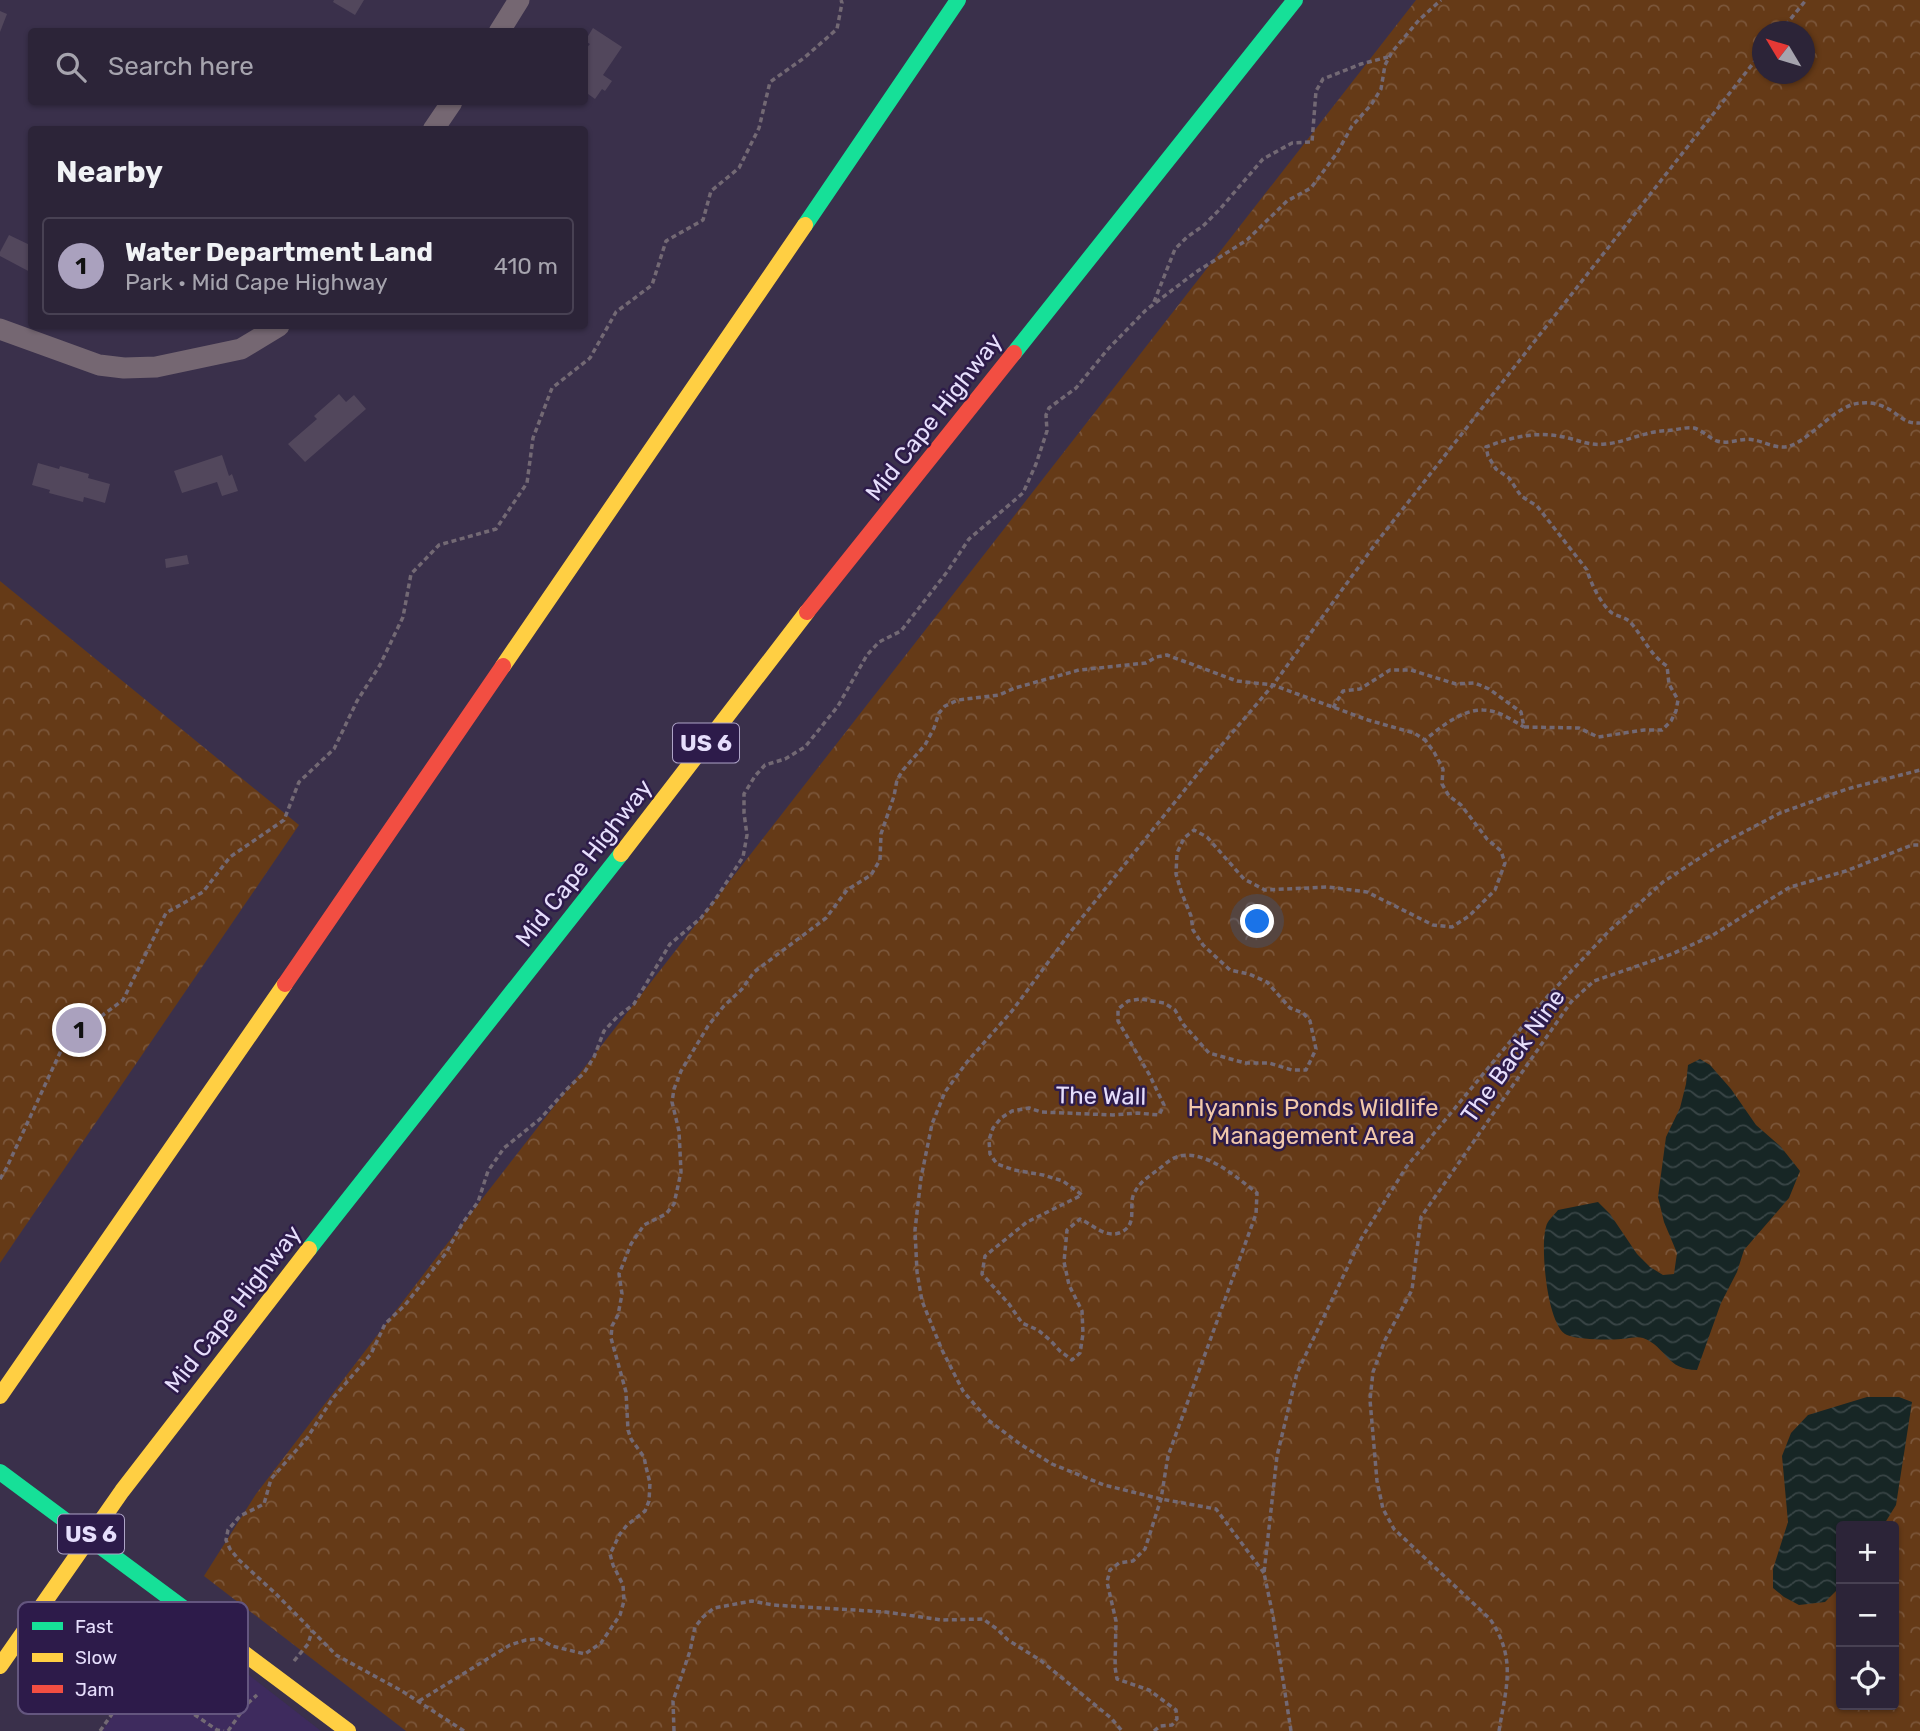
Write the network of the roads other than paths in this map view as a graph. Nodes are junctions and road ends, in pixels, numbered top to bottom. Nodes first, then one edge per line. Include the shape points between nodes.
1 (519, 0) edge
2 (958, 0) edge
3 (1295, 0) edge
4 (502, 28) edge
5 (450, 105) edge
6 (436, 126) edge
7 (0, 329) edge
8 (274, 329) edge
9 (0, 1395) edge
10 (0, 1472) edge
11 (43, 1602) edge
12 (175, 1602) edge
13 (18, 1639) edge
14 (248, 1657) edge
15 (0, 1665) edge
16 (348, 1731) edge

1 - 4 street
2 - 9 main road
3 - 11 main road, Mid Cape Highway / US 6 via 768,661 122,1491
5 - 6 street
7 - 8 street via 99,366 124,368 156,367 241,349
10 - 12 main road
13 - 15 main road, Mid Cape Highway / US 6
14 - 16 main road

